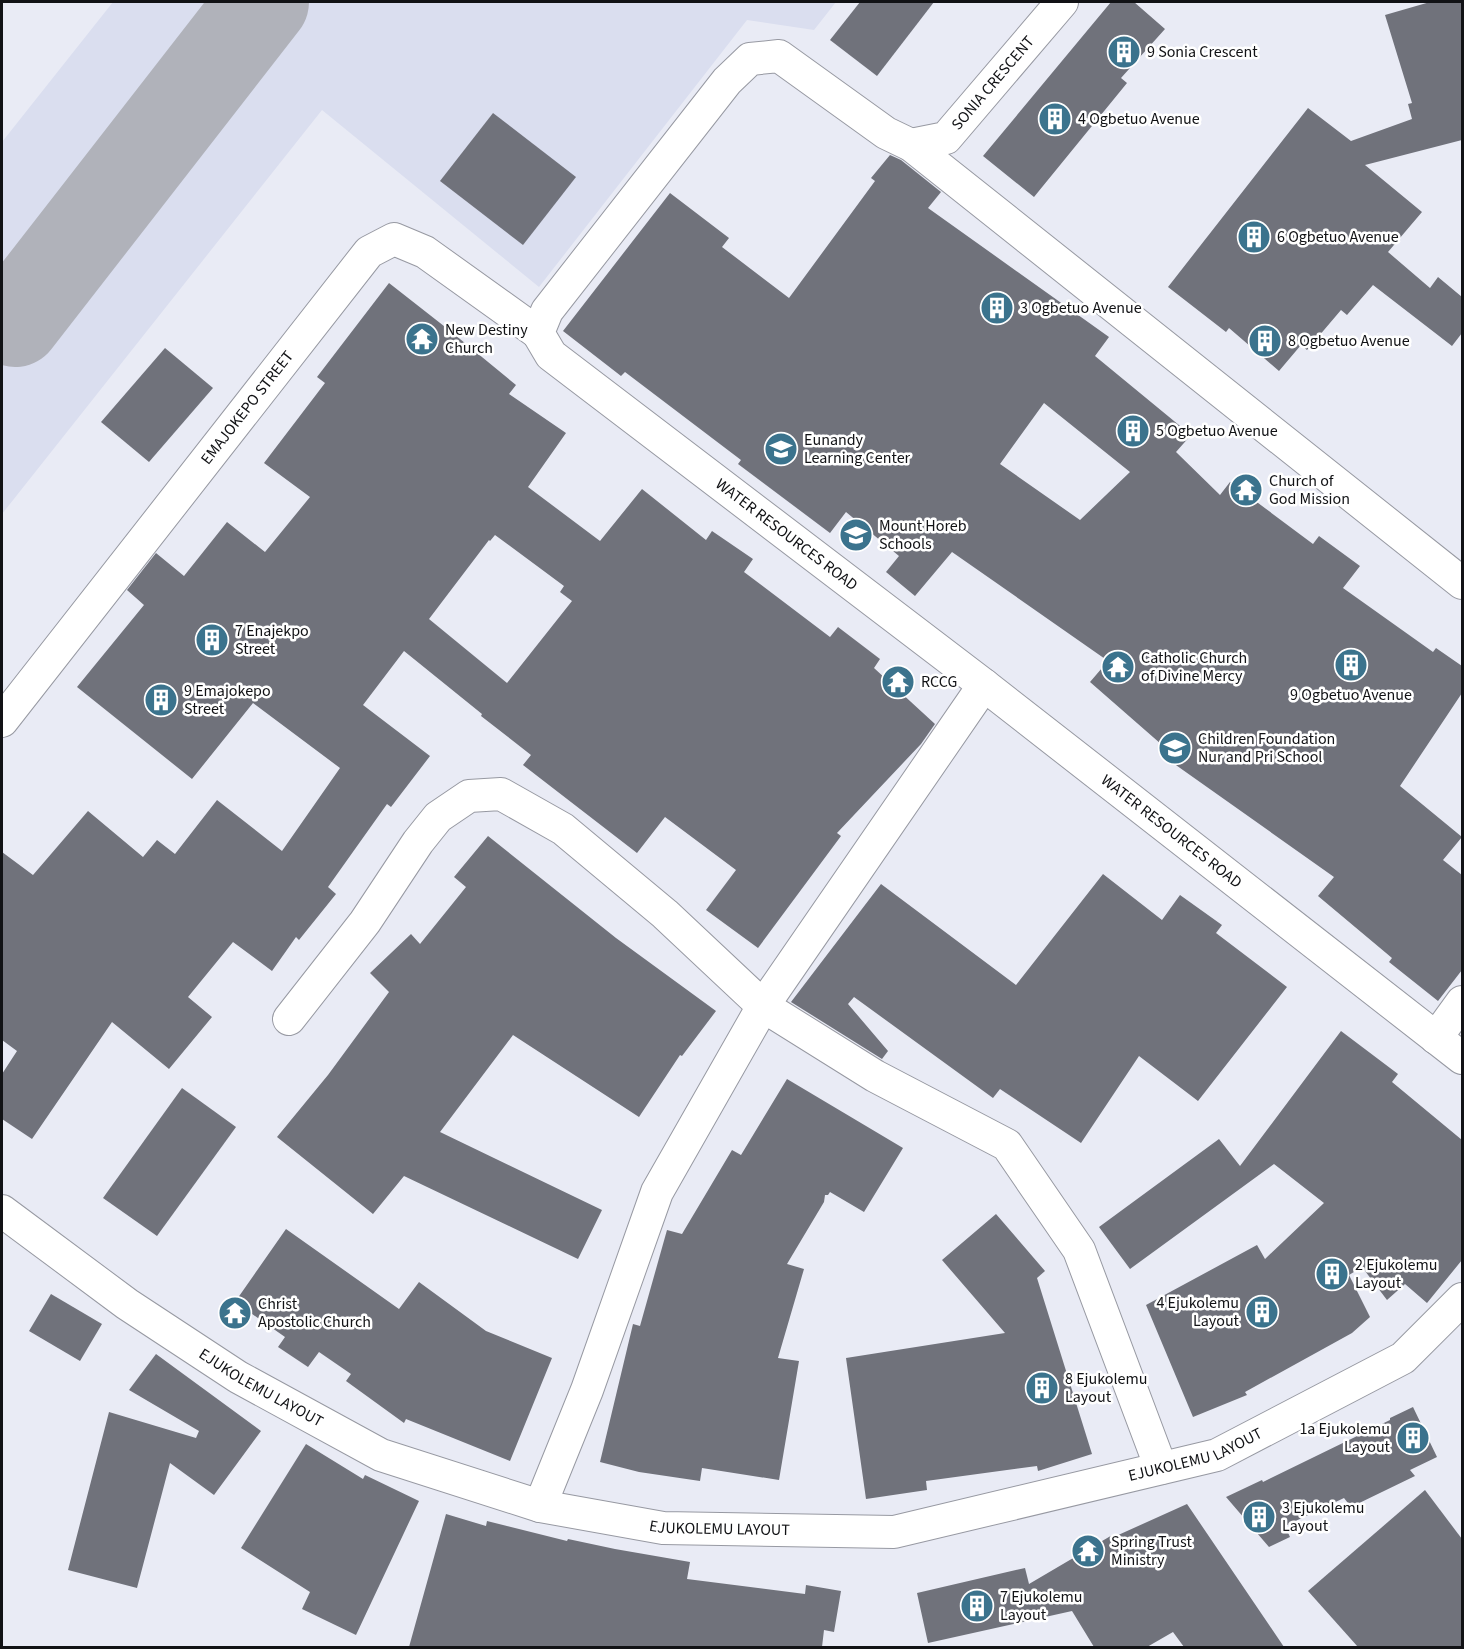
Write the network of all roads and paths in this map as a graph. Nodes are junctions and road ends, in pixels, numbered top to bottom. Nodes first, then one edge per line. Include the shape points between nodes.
1 (1062, 2) edge
2 (911, 145) junction
3 (538, 333) junction
4 (1462, 583) edge
5 (984, 685) junction
6 (2, 721) edge
7 (1462, 1002) edge
8 (763, 1005) junction
9 (289, 1019) dead end
10 (1436, 1038) junction
11 (1462, 1058) edge
12 (2, 1211) edge
13 (1462, 1299) edge
14 (1161, 1468) junction
15 (540, 1506) junction

1 - 2 street, SONIA CRESCENT via 946,138
2 - 3 street via 886,133 779,56 750,60 727,81 547,311
2 - 4 street
3 - 5 street, WATER RESOURCES ROAD via 551,355
3 - 6 street, EMAJOKEPO STREET via 425,252 394,239 369,252
5 - 8 street
5 - 10 street, WATER RESOURCES ROAD
7 - 10 street
8 - 9 street via 665,914 563,829 501,794 469,796 438,817 365,922
8 - 14 street via 875,1076 1007,1145 1079,1250
8 - 15 street via 657,1192 587,1390
10 - 11 street, WATER RESOURCES ROAD
12 - 15 street, EJUKOLEMU LAYOUT via 128,1304 238,1377 371,1450
13 - 14 street, EJUKOLEMU LAYOUT via 1403,1358 1217,1455
14 - 15 street, EJUKOLEMU LAYOUT via 894,1532 663,1528

